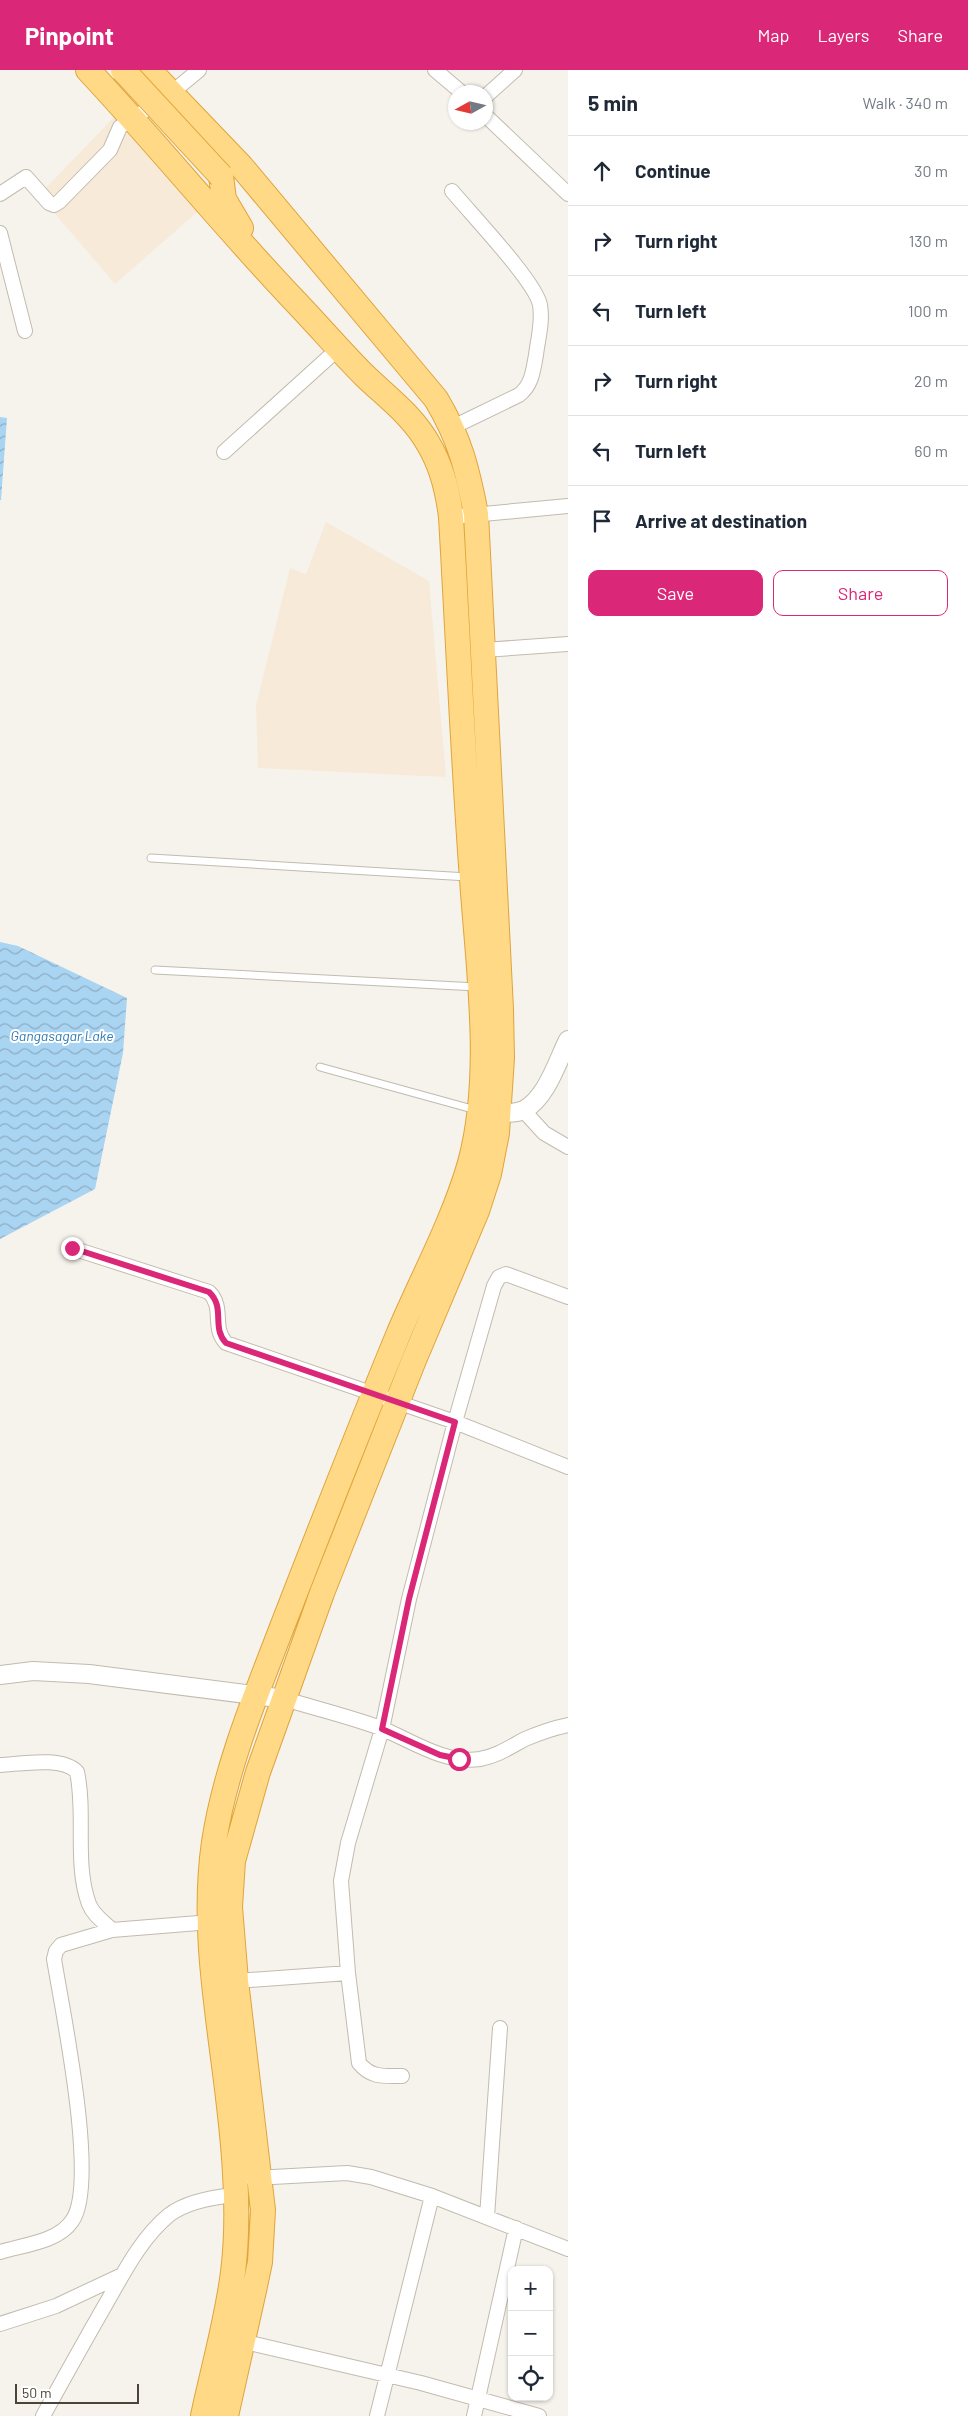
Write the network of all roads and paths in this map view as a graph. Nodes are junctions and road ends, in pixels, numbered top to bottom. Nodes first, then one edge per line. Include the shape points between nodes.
1 (88, 70) edge
2 (123, 70) edge
3 (149, 70) edge
4 (199, 70) edge
5 (435, 70) edge
6 (515, 70) edge
7 (453, 85) edge
8 (493, 90) edge
9 (170, 94) junction
10 (134, 119) junction
11 (493, 123) edge
12 (221, 176) junction
13 (452, 190) dead end
14 (0, 194) edge
15 (568, 194) edge
16 (0, 233) edge
17 (300, 237) junction
18 (262, 267) junction
19 (25, 331) dead end
20 (339, 348) junction
21 (453, 427) junction
22 (224, 452) dead end
23 (568, 506) edge
24 (476, 514) junction
25 (451, 517) junction
26 (568, 644) edge
27 (484, 650) junction
28 (151, 858) dead end
29 (472, 878) junction
30 (155, 970) dead end
31 (481, 987) junction
32 (568, 1040) edge
33 (320, 1066) dead end
34 (523, 1110) junction
35 (489, 1112) junction
36 (568, 1147) edge
37 (72, 1248) dead end
38 (568, 1297) edge
39 (375, 1394) junction
40 (399, 1402) junction
41 (455, 1422) junction
42 (568, 1466) edge
43 (0, 1675) edge
44 (256, 1694) junction
45 (285, 1699) junction
46 (568, 1725) edge
47 (382, 1729) junction
48 (0, 1765) edge
49 (211, 1922) junction
50 (112, 1930) junction
51 (348, 1972) junction
52 (236, 1981) junction
53 (500, 2028) dead end
54 (402, 2076) dead end
55 (260, 2178) junction
56 (235, 2188) junction
57 (432, 2196) junction
58 (487, 2217) junction
59 (516, 2228) junction
60 (568, 2249) edge
61 (0, 2252) edge
62 (122, 2276) junction
63 (0, 2324) edge
64 (232, 2338) junction
65 (386, 2375) junction
66 (477, 2398) junction
67 (43, 2416) edge
68 (203, 2416) edge
69 (226, 2416) edge
70 (377, 2416) edge
71 (474, 2416) edge
72 (540, 2416) edge

1 - 10 highway
2 - 12 highway, bridge
3 - 9 highway
4 - 9 street
5 - 7 street
6 - 8 street
9 - 10 street
9 - 17 highway via 242,166
10 - 14 street via 120,127 110,150 54,205 26,177
10 - 18 highway
11 - 15 street
12 - 17 highway via 239,186
12 - 18 highway via 224,199
13 - 21 street via 530,283 540,303 542,320 528,388
16 - 19 street
17 - 21 highway via 436,399
18 - 20 highway
20 - 22 street
20 - 25 highway via 408,414 429,444 440,466
21 - 24 highway via 468,473
23 - 24 street
24 - 25 street
24 - 27 highway
25 - 29 highway
26 - 27 street
27 - 35 highway via 502,1058
28 - 29 lane
29 - 31 highway
30 - 31 lane
31 - 35 highway via 482,1059
32 - 34 street via 546,1085
33 - 35 lane
34 - 35 street
34 - 36 street via 544,1133
35 - 39 highway
35 - 40 highway via 494,1153 484,1190
37 - 39 street via 209,1292 216,1299 220,1337 226,1343
38 - 41 street via 513,1275 499,1277
39 - 40 street
39 - 44 highway
40 - 41 street
40 - 45 highway via 322,1593
41 - 42 street
41 - 47 street via 409,1599
43 - 44 street via 33,1671 89,1674
44 - 45 street
44 - 49 highway via 222,1802 210,1882
45 - 47 street
45 - 52 highway via 258,1772 233,1861 230,1908
46 - 47 street via 553,1728 498,1754 479,1759 440,1755
47 - 51 street via 348,1843 341,1881
48 - 50 street via 62,1762 77,1772 84,1881 89,1905
49 - 50 street
49 - 56 highway
50 - 61 street via 61,1945 54,1959 79,2116 83,2179 79,2207 64,2231
51 - 52 street
51 - 54 street via 359,2064 375,2076
52 - 55 highway
53 - 58 street
55 - 56 street
55 - 57 street via 347,2173
55 - 64 highway via 263,2210 260,2262
56 - 62 street via 170,2214 148,2236
56 - 64 highway
57 - 58 street
57 - 65 street
58 - 59 street
59 - 60 street
59 - 66 street
62 - 63 street via 56,2306
62 - 67 street
64 - 65 street
64 - 68 highway
64 - 69 highway
65 - 66 street
65 - 70 street
66 - 71 street
66 - 72 street

